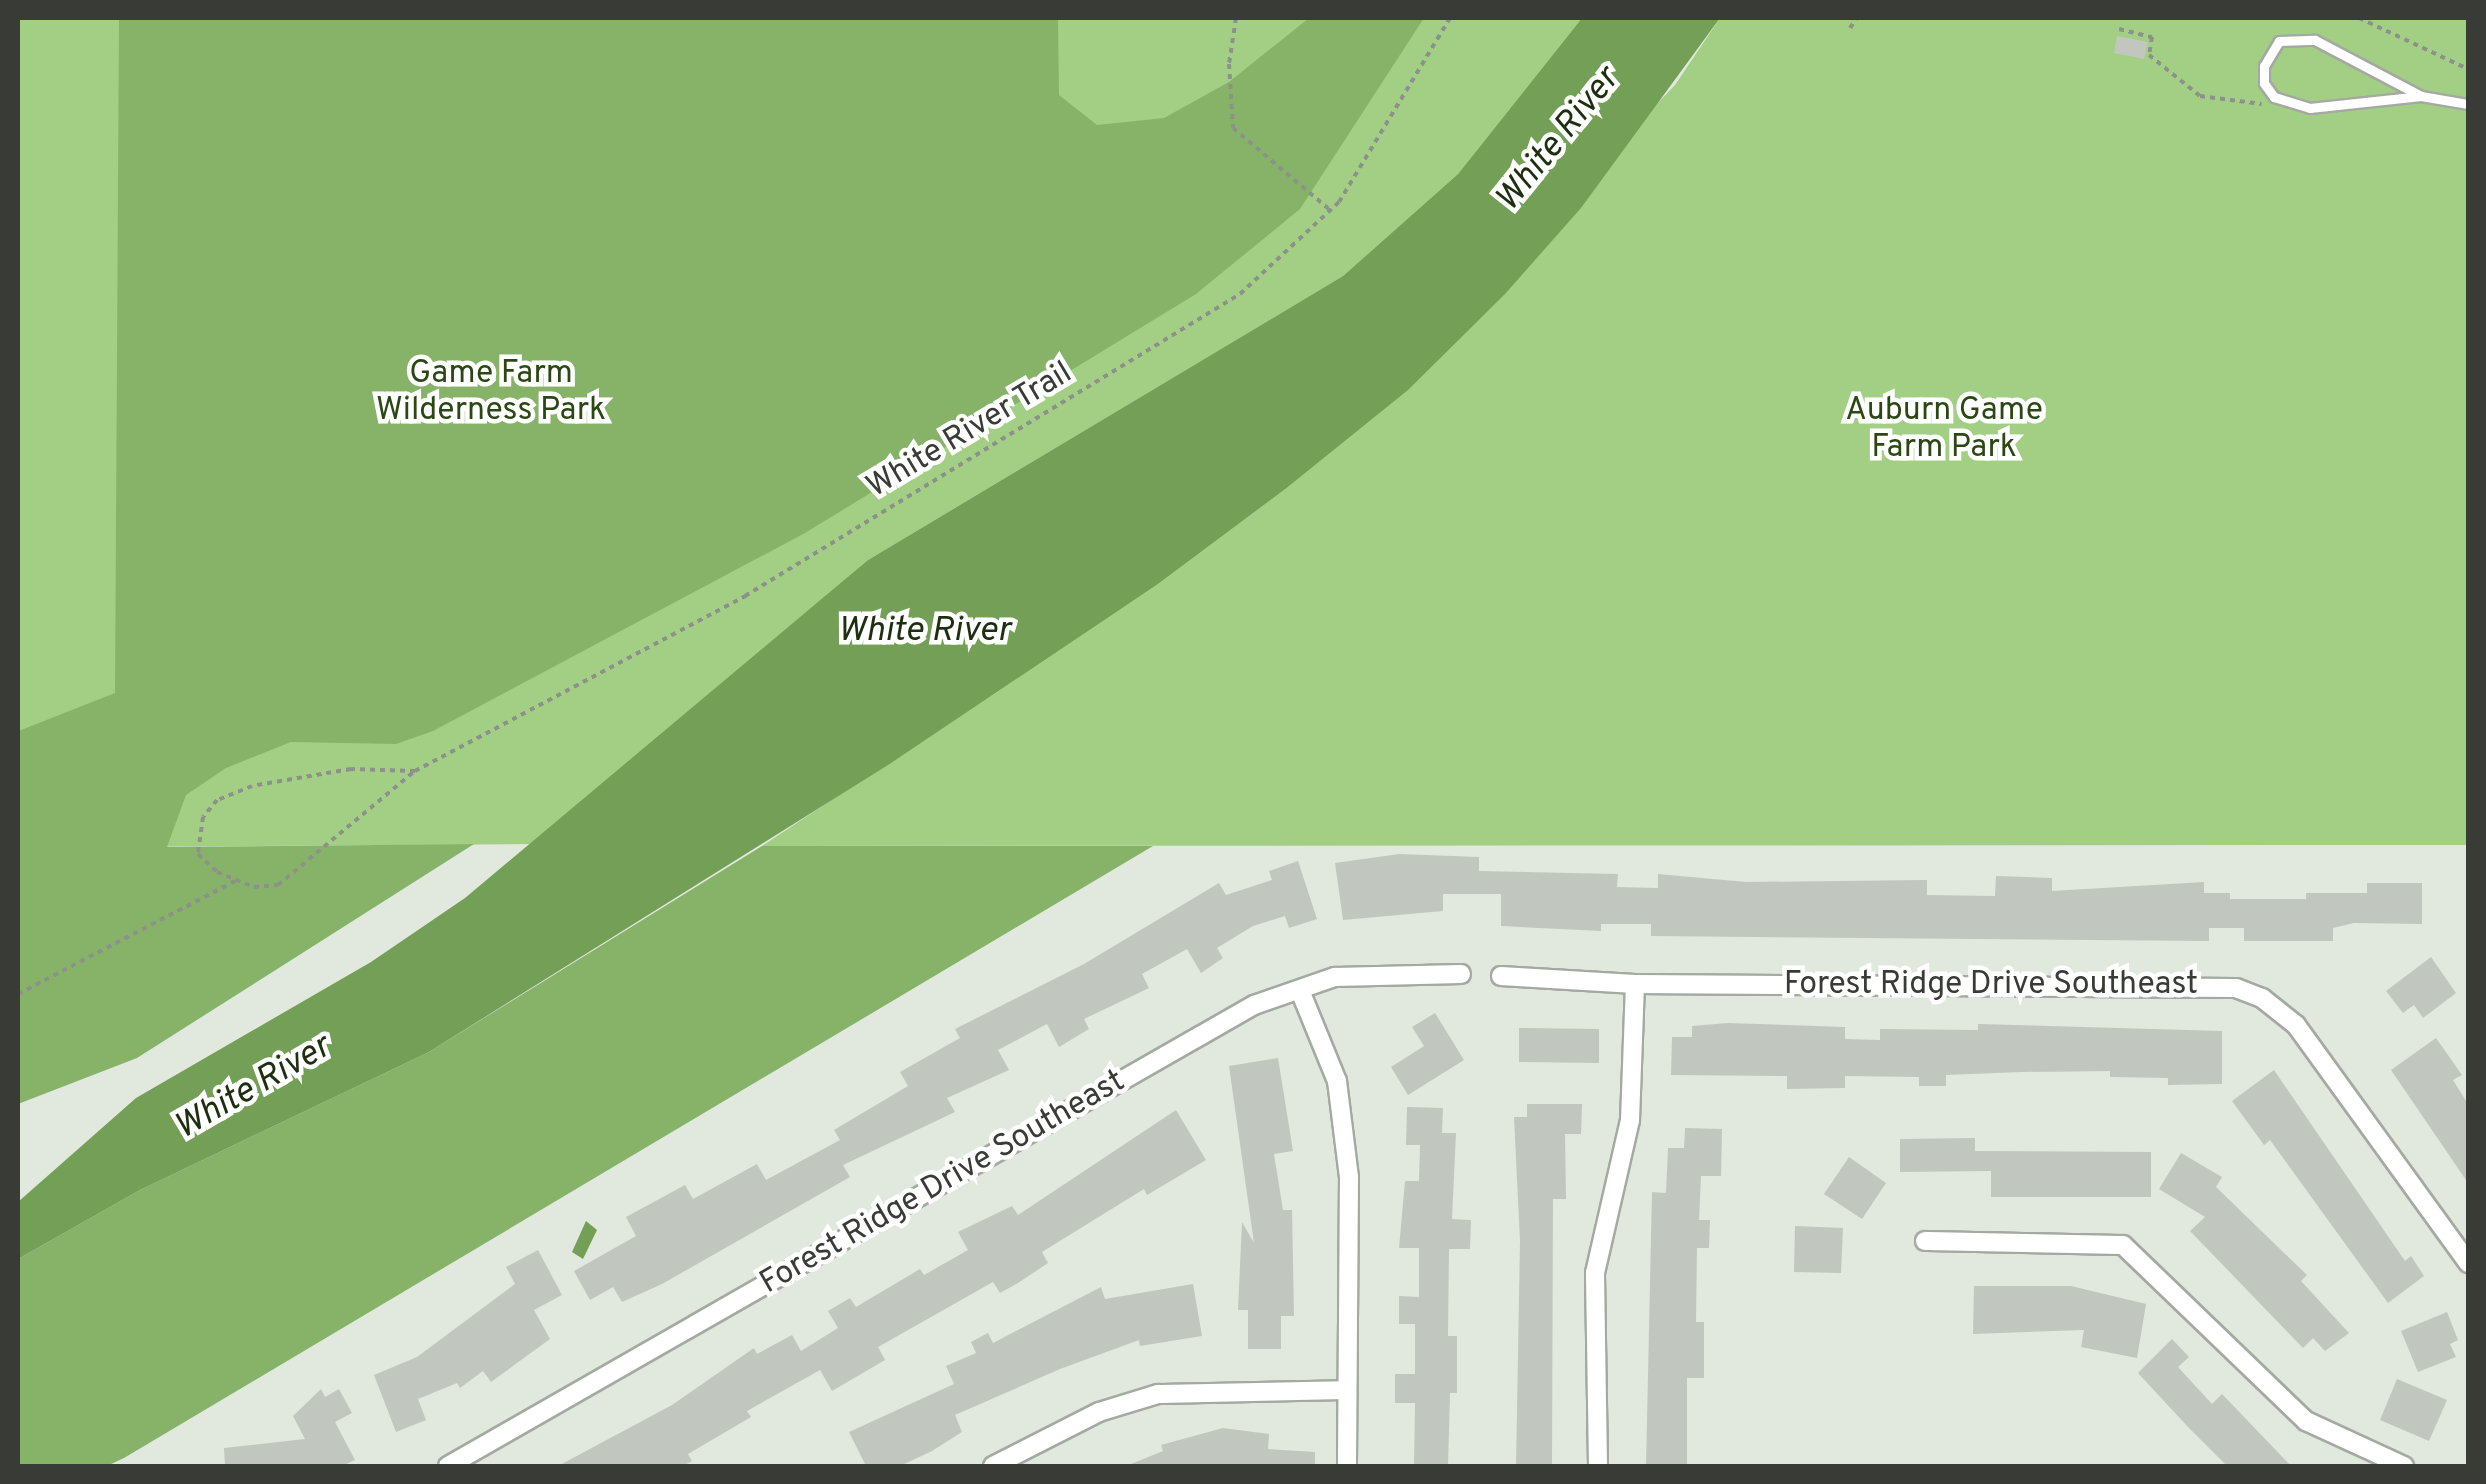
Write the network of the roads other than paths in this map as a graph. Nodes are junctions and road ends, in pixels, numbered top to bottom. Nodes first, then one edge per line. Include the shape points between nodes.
1 (2421, 96) junction
2 (2468, 104) edge
3 (1461, 974) dead end
4 (1501, 976) dead end
5 (1635, 984) junction
6 (1301, 993) junction
7 (1925, 1241) dead end
8 (2468, 1263) edge
9 (1346, 1390) junction
10 (448, 1466) edge
11 (993, 1466) edge
12 (1346, 1466) edge
13 (1598, 1466) edge
14 (2404, 1466) edge

1 - 1 lane via 2315,40 2296,36 2269,52 2264,83 2274,97 2330,108
1 - 2 lane
3 - 6 street, Forest Ridge Drive Southeast via 1370,972
4 - 5 street, Forest Ridge Drive Southeast
5 - 8 street, Forest Ridge Drive Southeast via 2236,988 2262,998 2296,1025
5 - 13 street via 1630,1120 1595,1273
6 - 9 street via 1338,1081 1345,1133
6 - 10 street, Forest Ridge Drive Southeast via 1254,1005
7 - 14 street via 2123,1245 2306,1421
9 - 11 street via 1158,1394 1099,1412
9 - 12 street

